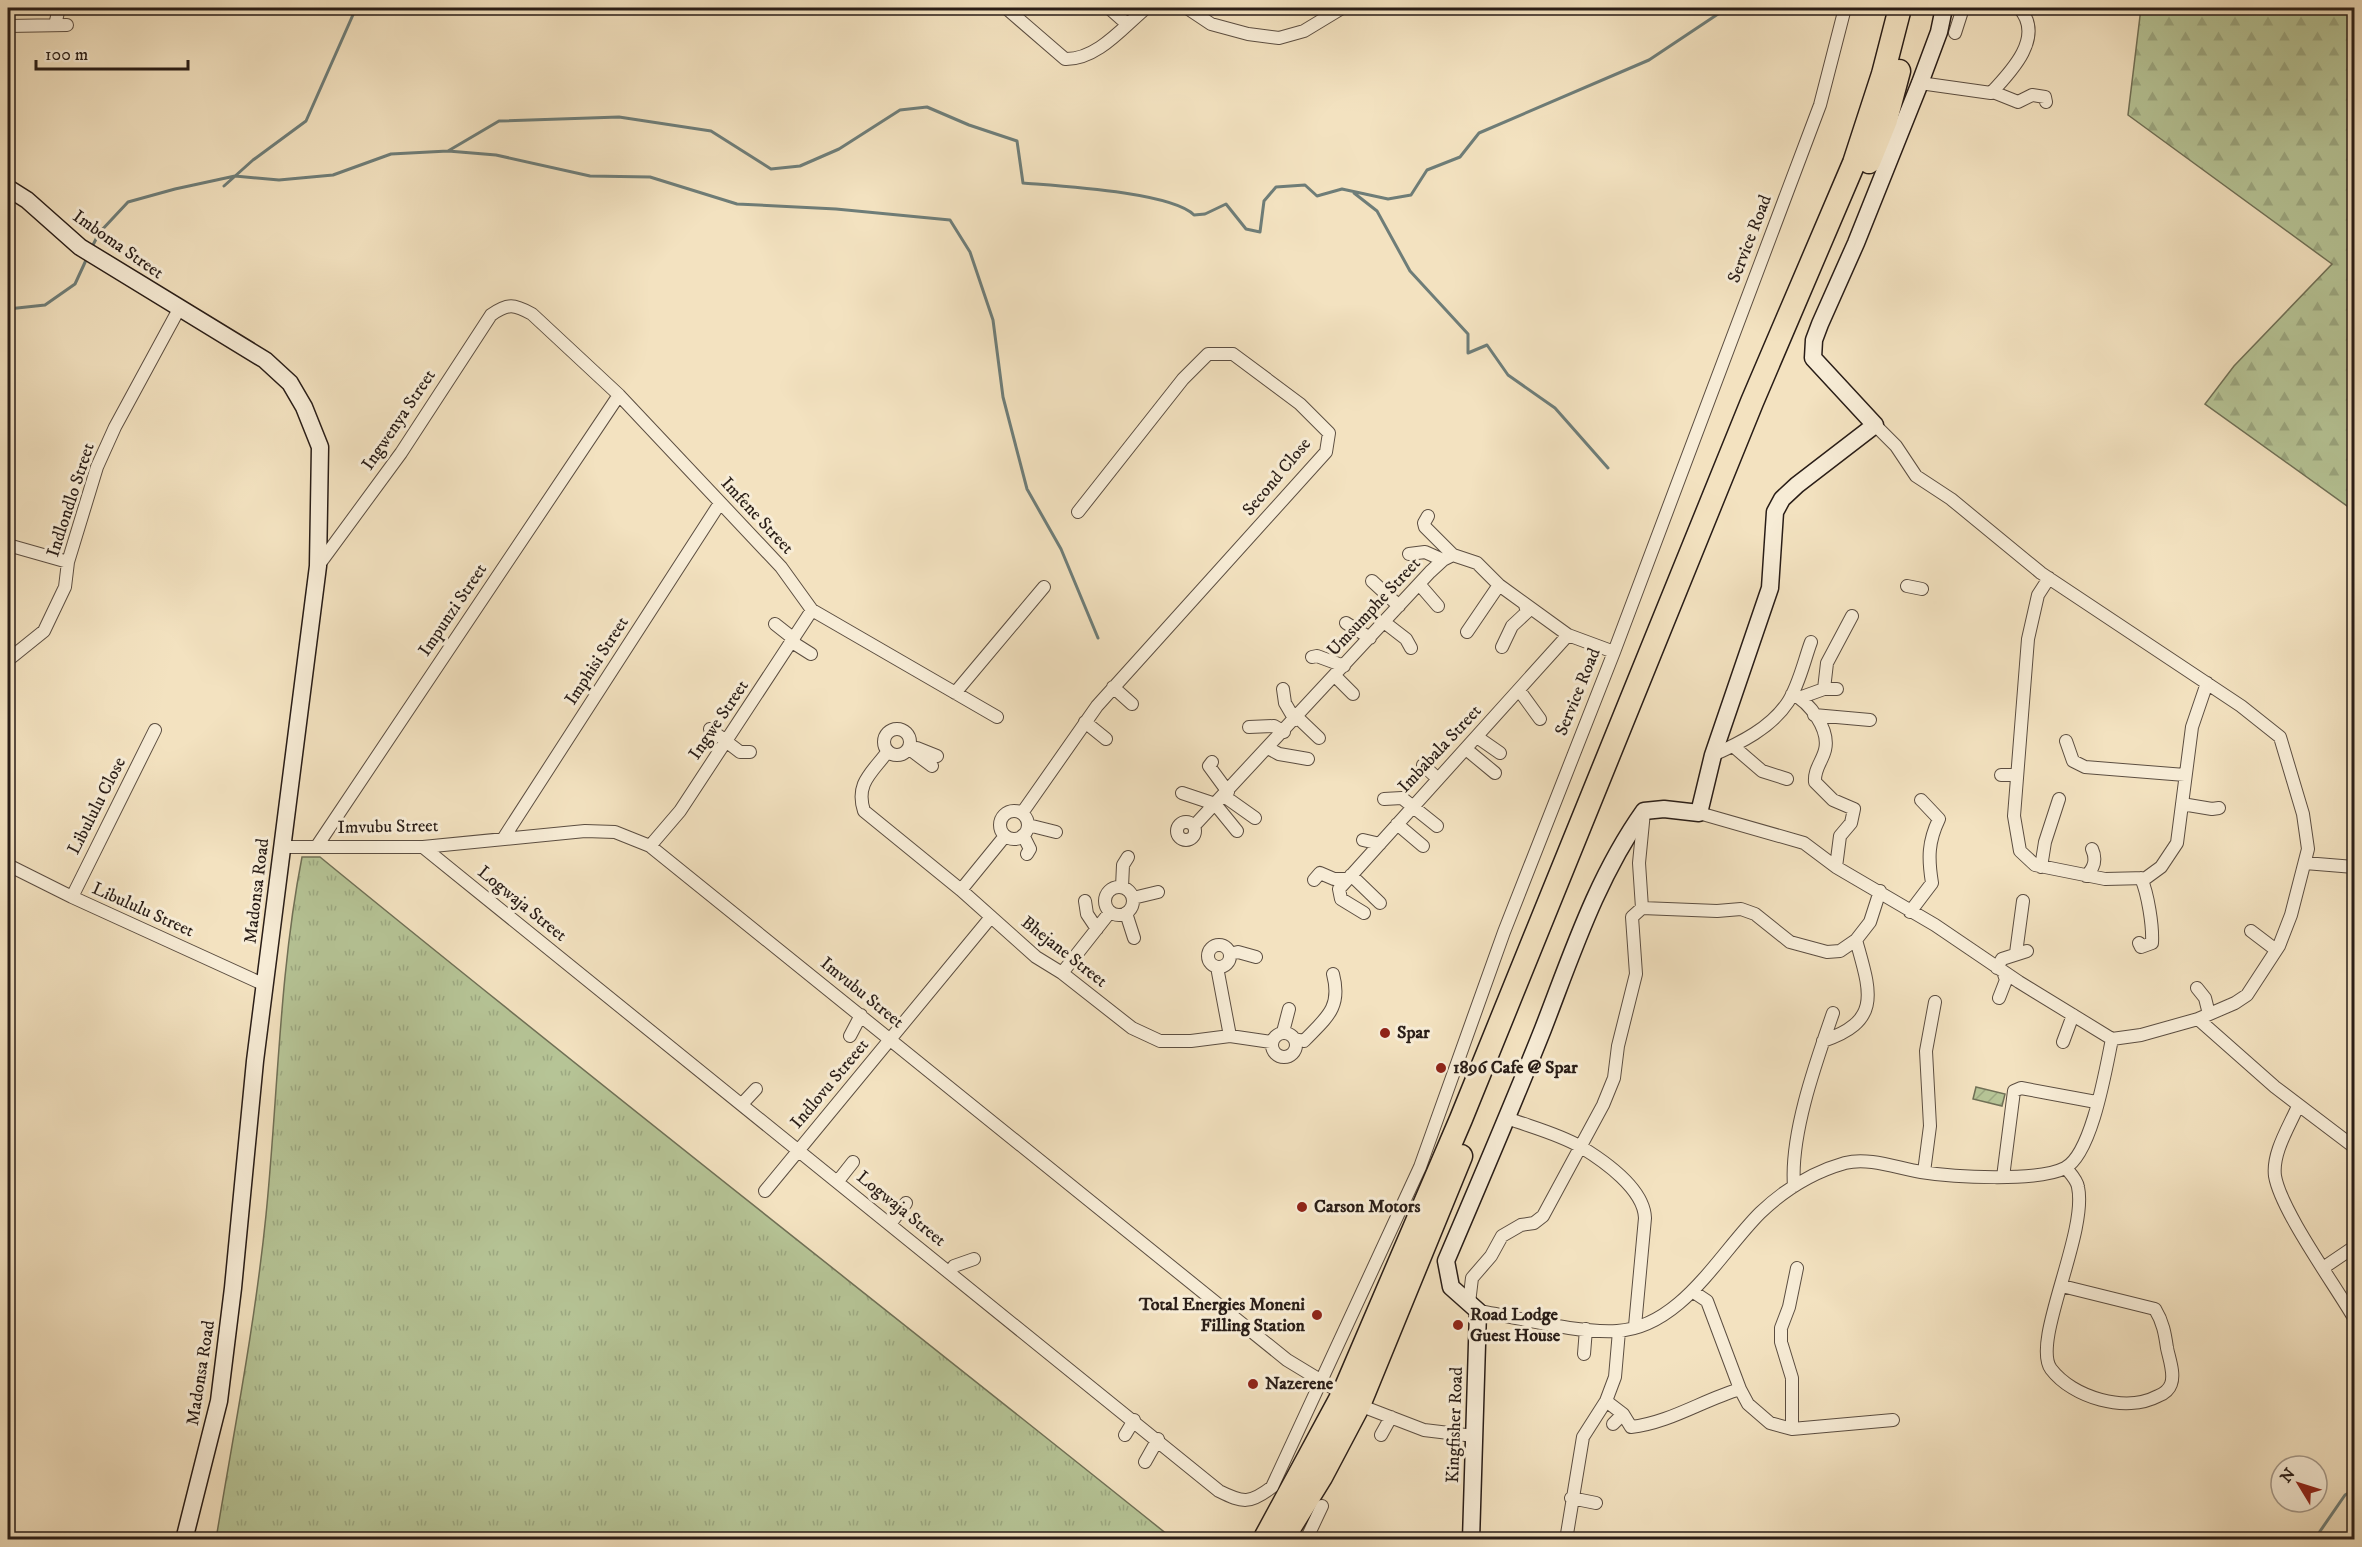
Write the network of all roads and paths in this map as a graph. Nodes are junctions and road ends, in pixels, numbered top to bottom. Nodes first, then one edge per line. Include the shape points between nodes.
1 (59, 8) edge
2 (1006, 8) edge
3 (1109, 8) edge
4 (1146, 8) edge
5 (1187, 8) edge
6 (1342, 8) edge
7 (1845, 8) edge
8 (1900, 8) edge
9 (1915, 8) edge
10 (1944, 8) edge
11 (1963, 8) edge
12 (2019, 8) edge
13 (1127, 24) junction
14 (8, 26) edge
15 (1955, 33) dead end
16 (1920, 82) junction
17 (1993, 92) junction
18 (2046, 102) dead end
19 (8, 188) edge
20 (516, 305) joint
21 (179, 309) junction
22 (619, 394) junction
23 (1875, 425) junction
24 (720, 503) junction
25 (1078, 512) dead end
26 (1428, 516) dead end
27 (8, 545) edge
28 (1409, 554) dead end
29 (1448, 557) junction
30 (68, 562) junction
31 (318, 566) junction
32 (2049, 578) junction
33 (1372, 581) dead end
34 (1419, 584) junction
35 (1499, 585) junction
36 (1906, 586) dead end
37 (1044, 587) dead end
38 (1923, 589) dead end
39 (1525, 605) junction
40 (1399, 606) junction
41 (1438, 606) dead end
42 (812, 610) junction
43 (1852, 616) dead end
44 (1384, 622) junction
45 (1346, 623) dead end
46 (775, 624) dead end
47 (1467, 632) dead end
48 (1568, 635) junction
49 (1370, 638) junction
50 (793, 641) junction
51 (1811, 642) dead end
52 (1502, 647) dead end
53 (1411, 648) dead end
54 (1614, 652) junction
55 (811, 654) dead end
56 (1312, 657) dead end
57 (8, 660) edge
58 (1344, 666) junction
59 (1335, 676) junction
60 (2207, 683) junction
61 (1113, 687) junction
62 (1283, 688) dead end
63 (1519, 690) junction
64 (955, 693) junction
65 (1353, 694) dead end
66 (1796, 696) junction
67 (1132, 704) dead end
68 (1814, 715) junction
69 (997, 717) dead end
70 (1296, 718) junction
71 (1540, 720) dead end
72 (1870, 720) dead end
73 (1085, 722) junction
74 (1249, 726) dead end
75 (710, 729) dead end
76 (155, 730) dead end
77 (1284, 732) junction
78 (1477, 737) junction
79 (1319, 738) dead end
80 (1106, 740) dead end
81 (726, 741) junction
82 (2066, 741) dead end
83 (1733, 746) junction
84 (908, 748) junction
85 (1268, 748) junction
86 (1466, 749) junction
87 (888, 751) junction
88 (750, 752) dead end
89 (1500, 753) dead end
90 (1713, 755) junction
91 (1308, 759) dead end
92 (934, 761) dead end
93 (1212, 762) dead end
94 (1423, 765) dead end
95 (1495, 773) dead end
96 (2001, 775) dead end
97 (2017, 775) junction
98 (2185, 775) junction
99 (1438, 779) junction
100 (1787, 779) dead end
101 (1182, 793) dead end
102 (1222, 797) junction
103 (1384, 799) dead end
104 (1921, 800) dead end
105 (2059, 800) dead end
106 (2182, 804) junction
107 (1412, 805) junction
108 (2219, 808) dead end
109 (1644, 811) junction
110 (1022, 813) junction
111 (1699, 813) junction
112 (1255, 818) dead end
113 (1397, 825) junction
114 (1194, 826) dead end
115 (1437, 826) dead end
116 (1025, 830) junction
117 (1237, 831) dead end
118 (1056, 832) dead end
119 (1005, 836) junction
120 (503, 839) junction
121 (1363, 840) dead end
122 (1380, 844) junction
123 (317, 846) junction
124 (650, 846) junction
125 (1423, 846) dead end
126 (283, 847) junction
127 (423, 847) junction
128 (2092, 849) dead end
129 (1027, 854) dead end
130 (1128, 857) dead end
131 (2305, 863) junction
132 (8, 865) edge
133 (2048, 866) junction
134 (1836, 867) junction
135 (2355, 867) edge
136 (2086, 876) junction
137 (2141, 878) junction
138 (1314, 880) dead end
139 (1346, 881) junction
140 (1122, 887) junction
141 (961, 890) junction
142 (1880, 891) junction
143 (1158, 892) dead end
144 (72, 897) junction
145 (1133, 898) junction
146 (1085, 901) dead end
147 (2023, 901) dead end
148 (1380, 903) dead end
149 (1642, 908) junction
150 (1110, 912) junction
151 (1910, 912) junction
152 (1126, 913) junction
153 (1364, 913) dead end
154 (992, 917) junction
155 (1097, 929) junction
156 (2251, 931) dead end
157 (1134, 938) dead end
158 (1856, 940) junction
159 (2139, 943) dead end
160 (2277, 950) junction
161 (1230, 954) junction
162 (1256, 957) dead end
163 (1217, 967) junction
164 (2000, 970) junction
165 (1062, 974) junction
166 (1333, 974) dead end
167 (265, 985) junction
168 (2197, 988) dead end
169 (1999, 998) dead end
170 (1935, 1002) dead end
171 (1289, 1009) dead end
172 (1833, 1013) dead end
173 (861, 1015) junction
174 (2073, 1015) junction
175 (2203, 1016) junction
176 (1283, 1032) junction
177 (850, 1036) dead end
178 (1230, 1036) junction
179 (2112, 1039) junction
180 (891, 1040) junction
181 (1294, 1040) junction
182 (1823, 1041) junction
183 (1271, 1042) junction
184 (2063, 1042) dead end
185 (756, 1089) dead end
186 (2096, 1102) junction
187 (742, 1104) junction
188 (2298, 1106) junction
189 (1507, 1118) junction
190 (1580, 1146) junction
191 (2355, 1147) edge
192 (799, 1150) junction
193 (853, 1162) dead end
194 (2066, 1168) junction
195 (1924, 1172) junction
196 (2003, 1177) junction
197 (838, 1181) junction
198 (1794, 1186) junction
199 (765, 1191) dead end
200 (906, 1203) dead end
201 (890, 1224) junction
202 (2355, 1247) edge
203 (974, 1259) dead end
204 (1797, 1268) dead end
205 (2323, 1268) junction
206 (950, 1272) junction
207 (2062, 1286) junction
208 (1692, 1291) junction
209 (1474, 1307) junction
210 (2355, 1318) edge
211 (1635, 1326) junction
212 (1587, 1329) junction
213 (1619, 1331) junction
214 (1584, 1354) dead end
215 (1320, 1382) junction
216 (1740, 1389) junction
217 (1351, 1400) junction
218 (1606, 1401) junction
219 (1623, 1414) junction
220 (1390, 1417) junction
221 (1134, 1420) junction
222 (1893, 1420) dead end
223 (1613, 1424) dead end
224 (1792, 1429) junction
225 (1125, 1435) dead end
226 (1382, 1435) dead end
227 (1474, 1436) junction
228 (1158, 1439) junction
229 (1144, 1462) dead end
230 (1571, 1498) junction
231 (1596, 1503) dead end
232 (1322, 1506) dead end
233 (184, 1539) edge
234 (1264, 1539) edge
235 (1282, 1539) edge
236 (1306, 1539) edge
237 (1471, 1539) edge
238 (1566, 1539) edge

1 - 14 street via 61,25
2 - 13 street via 1065,59 1078,59 1100,48
3 - 13 street
4 - 13 street
5 - 6 street via 1211,24 1279,38 1304,31
7 - 54 street, Service Road via 1820,105
8 - 217 highway via 1854,163 1752,402 1465,1107
9 - 217 highway via 1886,120 1865,172
10 - 16 street
11 - 15 street
12 - 17 street via 2027,16 2029,40 2012,71
16 - 17 street
16 - 23 street via 1814,340 1813,358
17 - 18 street via 2018,102 2032,94
19 - 21 street, Imboma Street via 80,247
20 - 22 street, Imfene Street via 532,314
20 - 31 street, Ingwenya Street via 505,305 491,315 401,453
21 - 30 street, Indlondlo Street via 97,467
21 - 31 street, Madonsa Road via 265,360 290,383 304,407 320,447
22 - 24 street, Imfene Street
22 - 123 street, Impunzi Street
23 - 32 street via 1896,446 1916,476 1951,499
23 - 90 street via 1797,485 1775,512 1770,588
24 - 42 street, Imfene Street via 781,567
24 - 120 street, Imphisi Street
25 - 61 street, Second Close via 1208,354 1233,354 1300,404 1329,433 1326,452
26 - 29 street via 1425,527
27 - 30 street
28 - 29 street via 1425,552
29 - 34 street, Umsumphe Street
29 - 35 street via 1477,562
30 - 57 street, Indlondlo Street via 65,586 44,631
31 - 126 street, Madonsa Road
32 - 60 street
32 - 97 street via 2038,595 2028,639
33 - 40 street
34 - 40 street, Umsumphe Street
34 - 41 street
35 - 39 street
35 - 47 street
36 - 38 street
37 - 64 street
39 - 48 street
39 - 52 street via 1527,612 1512,626
40 - 44 street, Umsumphe Street
42 - 50 street, Ingwe Street
42 - 64 street, Imfene Street
43 - 66 street via 1827,663 1831,689
44 - 49 street, Umsumphe Street
44 - 53 street via 1406,639
45 - 49 street
46 - 50 street
48 - 54 street
48 - 63 street, Imbabala Street
49 - 58 street, Umsumphe Street
50 - 55 street
50 - 81 street, Ingwe Street
51 - 66 street
54 - 215 street, Service Road via 1500,941 1420,1167
56 - 58 street
58 - 59 street, Umsumphe Street
59 - 65 street
59 - 70 street, Umsumphe Street
60 - 98 street via 2192,727
60 - 131 street via 2280,737 2303,814 2308,849
61 - 67 street
61 - 73 street, Second Close
62 - 70 street via 1285,703
63 - 71 street
63 - 78 street, Imbabala Street
64 - 69 street, Imfene Street
66 - 68 street
66 - 83 street via 1773,721
68 - 72 street
68 - 134 street via 1825,735 1826,747 1815,782 1833,800 1854,809 1851,823 1840,836
70 - 77 street, Umsumphe Street
70 - 79 street
73 - 80 street
73 - 110 street, Second Close
74 - 77 street via 1274,726
75 - 81 street
76 - 144 street, Libululu Close
77 - 85 street, Umsumphe Street
78 - 86 street, Imbabala Street
78 - 89 street
81 - 88 street via 740,752
81 - 124 street, Ingwe Street via 680,811
82 - 98 street via 2073,760 2085,767
83 - 90 street
83 - 100 street via 1762,771
84 - 87 street via 896,755
84 - 87 street via 908,734 892,730 884,740
84 - 92 street
85 - 91 street
85 - 102 street, Umsumphe Street
86 - 95 street
86 - 99 street, Imbabala Street
87 - 141 street, Bhejane Street via 864,783 859,796 864,811
90 - 111 street
93 - 102 street via 1209,766
94 - 99 street
96 - 97 street
97 - 133 street via 2014,816 2020,851 2035,865
98 - 106 street
99 - 107 street, Imbabala Street
101 - 102 street
102 - 112 street
102 - 114 street, Umsumphe Street
102 - 117 street
103 - 107 street via 1402,798
104 - 151 street via 1945,816 1930,839 1932,883
105 - 133 street via 2045,842
106 - 108 street
106 - 137 street via 2177,843 2161,867
107 - 113 street, Imbabala Street
107 - 115 street
109 - 111 street
109 - 149 street via 1639,863
109 - 189 street via 1623,840 1574,944
110 - 116 street
110 - 119 street via 1014,811 1002,817 1000,825
111 - 134 street via 1804,843
113 - 122 street, Imbabala Street
113 - 125 street
116 - 118 street
116 - 119 street via 1013,839
116 - 129 street via 1030,849
119 - 141 street
120 - 124 street, Imvubu Street via 615,832
120 - 127 street, Imvubu Street
121 - 122 street
122 - 139 street, Imbabala Street
123 - 126 street, Imvubu Street
123 - 127 street, Imvubu Street
124 - 173 street, Imvubu Street
126 - 167 street, Madonsa Road
127 - 187 street, Logwaja Street
128 - 136 street via 2096,856 2093,869
130 - 140 street via 1123,865
131 - 135 street
131 - 160 street
132 - 144 street, Libululu Street
133 - 136 street
134 - 142 street
136 - 137 street
137 - 159 street via 2149,900 2152,931 2151,944 2141,947
138 - 139 street via 1320,873
139 - 148 street
139 - 153 street via 1341,899
140 - 145 street
140 - 150 street via 1113,887 1106,894 1104,904
141 - 154 street, Bhejane Street
142 - 151 street
142 - 158 street via 1870,922
143 - 145 street
144 - 167 street, Libululu Street
145 - 152 street
146 - 155 street
147 - 164 street via 2014,938 2021,952 2002,959
149 - 158 street via 1741,909 1755,914 1790,942 1827,952 1840,951
149 - 190 street via 1632,917 1636,974 1614,1078
150 - 152 street
150 - 155 street
151 - 164 street
152 - 157 street
154 - 165 street, Bhejane Street via 1036,957
154 - 180 street, Indlovu Streeet
155 - 165 street
156 - 160 street
158 - 182 street via 1869,1003 1850,1030
160 - 175 street via 2247,995
161 - 162 street
161 - 163 street via 1228,963
161 - 163 street via 1220,945 1211,948 1208,958
163 - 178 street
164 - 169 street via 2006,980
164 - 174 street
165 - 178 street, Bhejane Street via 1132,1028 1160,1041
166 - 181 street via 1338,991 1334,1010 1304,1041
167 - 233 street, Madonsa Road via 219,1401
168 - 175 street via 2205,998
170 - 195 street via 1926,1052 1930,1126
171 - 176 street
172 - 182 street
173 - 177 street
173 - 180 street, Imvubu Street
174 - 179 street
174 - 184 street
175 - 179 street via 2141,1035
175 - 188 street
176 - 181 street
176 - 183 street
178 - 183 street, Bhejane Street
179 - 186 street
180 - 192 street, Indlovu Streeet
180 - 215 street, Imvubu Street via 1287,1360
181 - 183 street via 1295,1049 1286,1057 1274,1054
182 - 198 street via 1798,1134 1792,1166
185 - 187 street
186 - 194 street via 2094,1122 2079,1153
186 - 196 street via 2014,1090
187 - 192 street, Logwaja Street
188 - 191 street
188 - 205 street via 2277,1154 2275,1176
189 - 190 street
189 - 209 street via 1446,1261 1451,1287
190 - 209 street via 1543,1216 1502,1236 1473,1278
190 - 211 street via 1628,1185 1643,1203
192 - 197 street, Logwaja Street
192 - 199 street, Indlovu Streeet
193 - 197 street
194 - 196 street via 2042,1175
194 - 207 street via 2078,1185 2080,1212
195 - 196 street
195 - 198 street via 1848,1162
197 - 201 street, Logwaja Street
198 - 208 street via 1762,1212
200 - 201 street
201 - 206 street, Logwaja Street
202 - 205 street
203 - 206 street via 954,1266
204 - 224 street via 1781,1328 1781,1342 1792,1378
205 - 210 street
206 - 221 street, Logwaja Street
207 - 207 street via 2155,1309 2162,1321 2171,1368 2172,1384 2165,1393 2144,1404 2114,1402 2083,1393 2049,1367 2045,1344
208 - 211 street via 1657,1321
208 - 216 street via 1707,1301
209 - 212 street
209 - 227 street, Kingfisher Road
211 - 213 street
212 - 213 street
212 - 214 street
213 - 218 street via 1615,1377
215 - 217 street, Imvubu Street
215 - 228 street, Logwaja Street via 1272,1488 1257,1498 1240,1501 1220,1491
216 - 219 street via 1653,1425 1631,1427
216 - 224 street via 1748,1404 1770,1423
217 - 220 street, Imvubu Street
217 - 234 highway
217 - 235 highway via 1321,1477
218 - 219 street
218 - 230 street via 1583,1437
219 - 223 street
220 - 226 street
220 - 227 street, Imvubu Street via 1424,1430
221 - 225 street
221 - 228 street, Logwaja Street
222 - 224 street
227 - 237 street, Kingfisher Road
228 - 229 street
230 - 231 street
230 - 238 street
232 - 236 street

